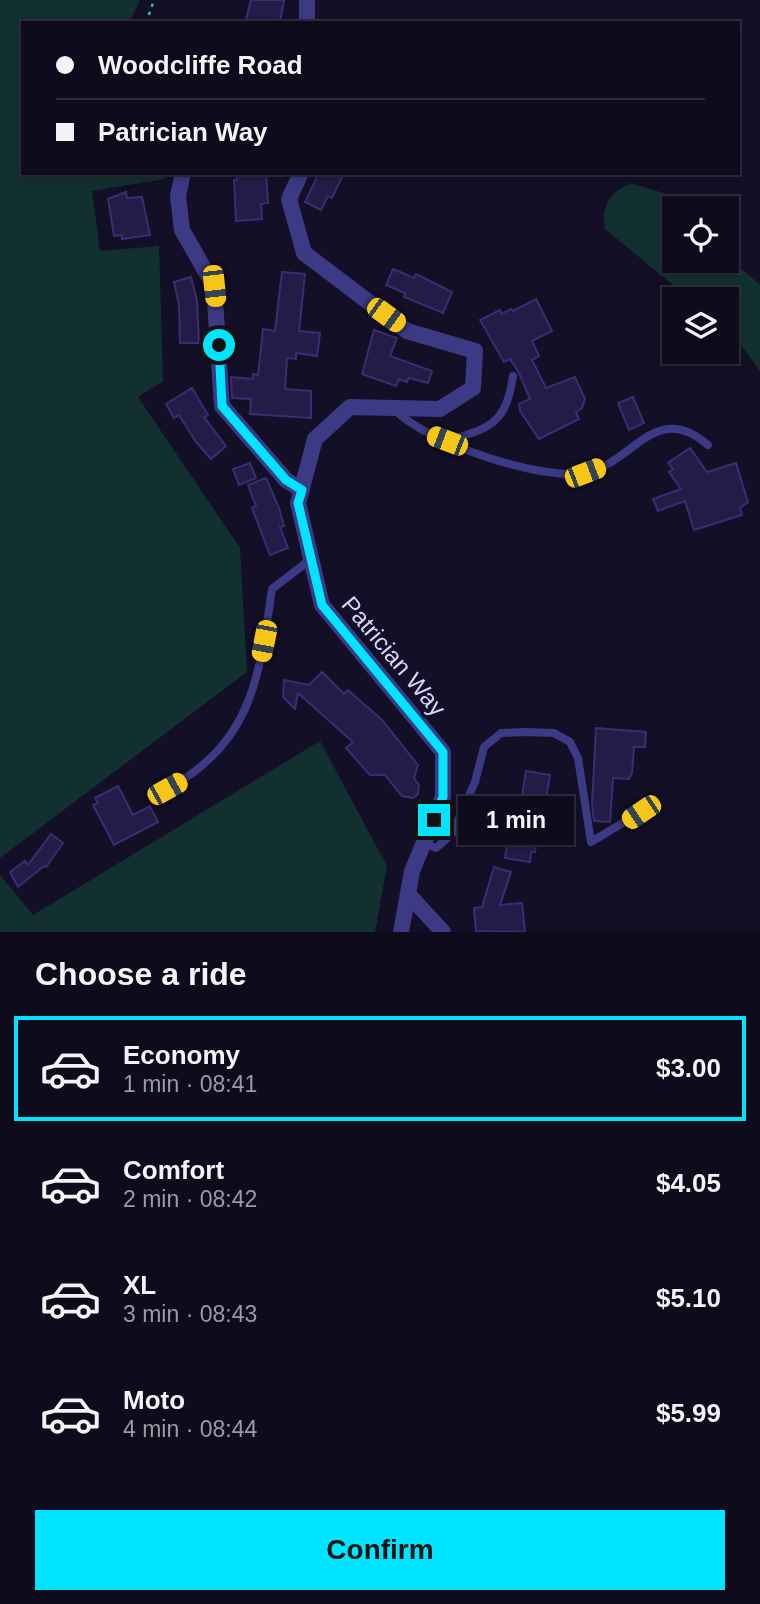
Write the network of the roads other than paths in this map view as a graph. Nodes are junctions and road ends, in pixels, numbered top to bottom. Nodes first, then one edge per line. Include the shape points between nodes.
1 (307, 0) edge
2 (307, 21) edge
3 (183, 175) edge
4 (300, 175) edge
5 (513, 376) dead end
6 (393, 408) junction
7 (447, 441) junction
8 (708, 445) dead end
9 (302, 490) junction
10 (311, 559) junction
11 (167, 789) dead end
12 (641, 812) dead end
13 (424, 843) junction
14 (408, 894) junction
15 (401, 932) edge
16 (443, 932) edge

1 - 2 street
3 - 9 street via 178,196 182,230 214,286 222,406 286,480
4 - 6 street, Patrician Way via 289,200 304,253 407,331 475,351 473,388 440,409
5 - 7 lane via 509,399 496,421
6 - 7 lane via 406,422
6 - 9 street, Patrician Way via 350,407 315,439
7 - 8 lane via 497,463 539,472 585,473 608,464 654,432 670,428 693,432
9 - 10 street, Patrician Way via 298,503
10 - 11 lane via 272,589 254,693 240,722 203,762
10 - 13 street, Patrician Way via 322,605 443,752 443,797
12 - 13 lane via 591,842 580,767 570,742 554,733 501,733 484,747 475,782 452,834 436,848
13 - 14 street, Patrician Way
14 - 15 street, Patrician Way
14 - 16 street

